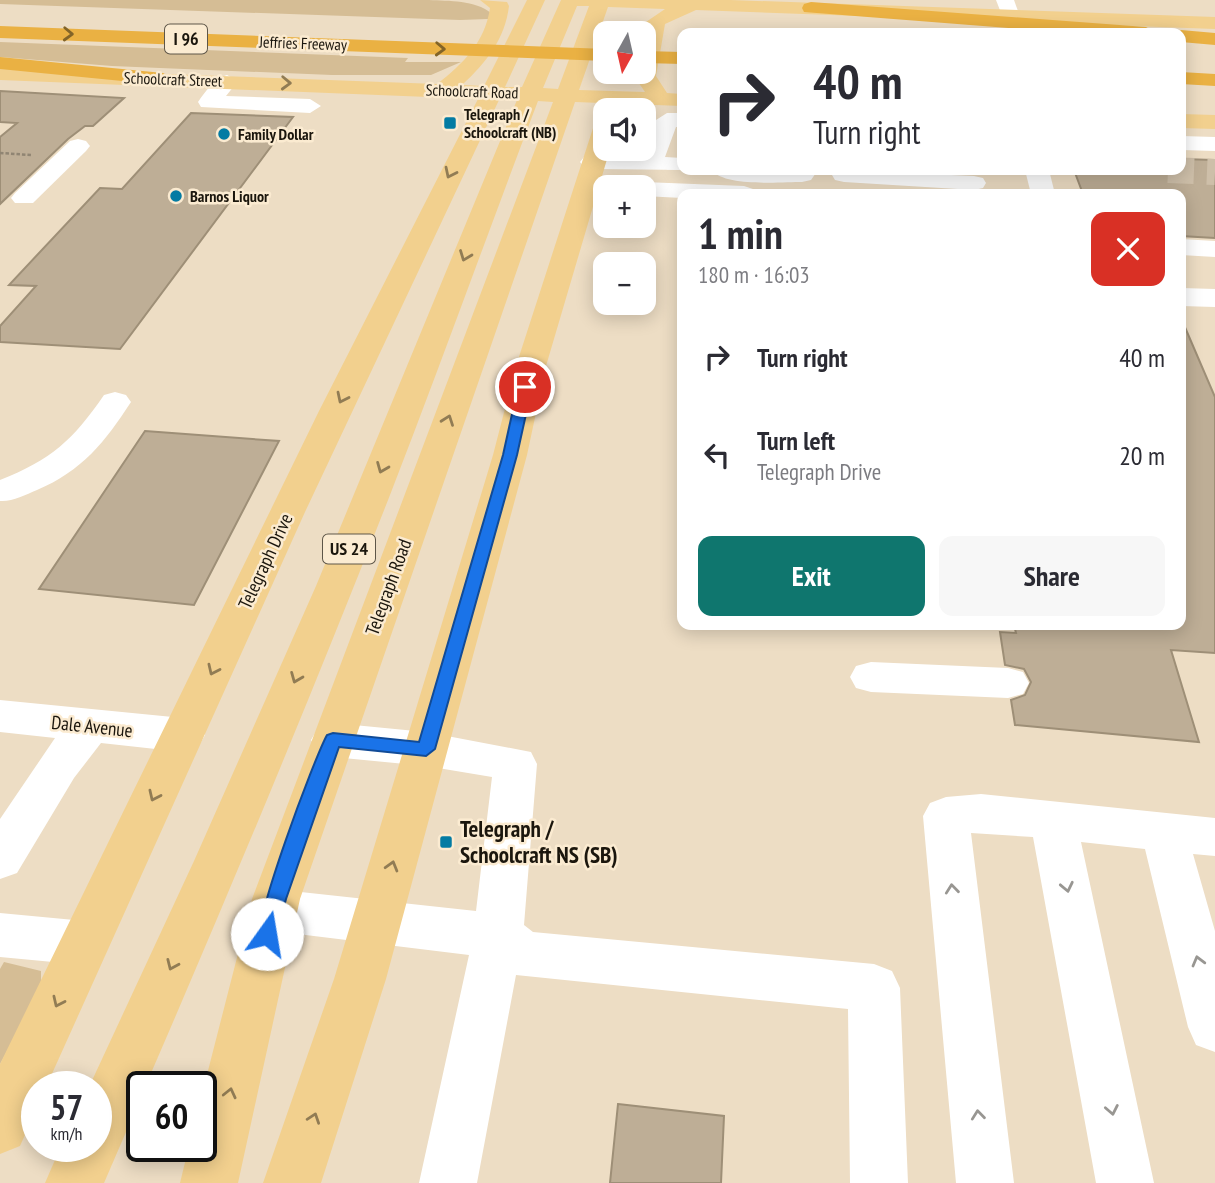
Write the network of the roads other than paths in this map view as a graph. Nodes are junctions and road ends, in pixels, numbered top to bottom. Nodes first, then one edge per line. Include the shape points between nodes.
1 (569, 0) edge
2 (601, 0) edge
3 (640, 1) edge
4 (780, 3) edge
5 (695, 4) junction
6 (1008, 7) edge
7 (494, 8) edge
8 (532, 8) edge
9 (811, 8) junction
10 (0, 14) edge
11 (644, 21) edge
12 (262, 22) dead end
13 (656, 22) edge
14 (1215, 23) edge
15 (386, 27) dead end
16 (1079, 28) edge
17 (656, 30) edge
18 (0, 32) edge
19 (593, 35) edge
20 (1186, 36) edge
21 (677, 37) edge
22 (1215, 39) edge
23 (593, 55) edge
24 (677, 59) edge
25 (0, 63) edge
26 (656, 64) edge
27 (0, 74) edge
28 (1186, 78) edge
29 (163, 79) junction
30 (1215, 80) edge
31 (227, 81) junction
32 (499, 82) junction
33 (652, 84) edge
34 (345, 86) joint
35 (443, 90) junction
36 (656, 99) edge
37 (660, 99) junction
38 (593, 100) edge
39 (677, 100) edge
40 (1215, 104) edge
41 (1186, 105) edge
42 (310, 106) dead end
43 (677, 120) edge
44 (1186, 121) edge
45 (1215, 122) edge
46 (593, 137) edge
47 (466, 141) junction
48 (1186, 143) edge
49 (1215, 144) edge
50 (78, 146) dead end
51 (585, 147) junction
52 (650, 163) junction
53 (677, 165) edge
54 (891, 175) edge
55 (910, 175) edge
56 (593, 179) edge
57 (843, 180) edge
58 (974, 182) edge
59 (656, 190) edge
60 (677, 191) edge
61 (510, 193) junction
62 (593, 193) edge
63 (24, 198) dead end
64 (1186, 247) edge
65 (1215, 249) edge
66 (1186, 297) edge
67 (1215, 298) edge
68 (115, 402) dead end
69 (1, 498) edge
70 (872, 677) dead end
71 (1008, 683) dead end
72 (0, 716) edge
73 (90, 726) junction
74 (183, 735) junction
75 (333, 740) junction
76 (426, 749) junction
77 (1053, 820) junction
78 (1164, 832) junction
79 (1215, 837) edge
80 (0, 859) edge
81 (273, 910) junction
82 (376, 924) junction
83 (0, 935) edge
84 (500, 936) junction
85 (85, 943) junction
86 (1215, 1027) edge
87 (112, 1098) edge
88 (3, 1111) edge
89 (84, 1162) edge
90 (74, 1183) edge
91 (209, 1183) edge
92 (292, 1183) edge
93 (448, 1183) edge
94 (879, 1183) edge
95 (985, 1183) edge
96 (1125, 1183) edge

1 - 3 main road
1 - 61 main road, Telegraph Road / US 24
2 - 61 main road, Telegraph Road / US 24
3 - 5 main road
3 - 11 main road
4 - 5 main road
4 - 9 main road
5 - 13 main road
6 - 9 main road
6 - 14 main road
7 - 35 main road via 470,70
8 - 32 main road, Telegraph Drive
9 - 16 highway
10 - 12 highway, Jeffries Freeway / I 96
15 - 19 highway
17 - 21 highway
18 -> 23 highway, Jeffries Freeway / I 96
20 - 22 highway
24 - 26 highway
25 - 29 highway
27 - 29 main road, Schoolcraft Street
28 - 30 highway
29 - 31 main road, Schoolcraft Street
31 -> 34 main road, Schoolcraft Street
31 - 42 street via 209,102
32 - 35 main road, Schoolcraft Road
32 - 38 main road, Schoolcraft Road
32 - 47 main road, Telegraph Drive
33 - 37 main road
34 - 35 main road, Schoolcraft Road
36 - 37 main road, Schoolcraft Road
37 - 39 main road, Schoolcraft Road
40 - 41 highway
43 - 52 street via 667,120 662,127
44 - 45 main road
46 - 51 main road
47 - 51 main road via 494,129 515,127
47 -> 74 main road, Telegraph Drive
48 - 49 street
50 - 63 street
51 - 52 street
51 - 56 main road
52 - 53 street
54 - 57 street
55 - 58 street
59 - 60 street
75 -> 61 main road, Telegraph Road / US 24
61 -> 87 main road, Telegraph Road / US 24 via 410,401 286,704
62 - 76 main road via 528,374 510,455
64 - 65 street
66 - 67 street
68 - 69 street via 86,444
70 - 71 street
72 - 73 street, Dale Avenue
73 - 74 street, Dale Avenue
73 - 80 street via 58,766
74 -> 85 main road, Telegraph Drive
75 - 76 street
75 - 81 main road, Telegraph Road / US 24
82 -> 76 main road
76 - 84 street via 515,764 513,835
77 - 78 street
95 -> 77 street via 946,816 981,813
77 -> 96 street
78 - 79 street
86 -> 78 street
81 - 82 street
91 -> 81 main road, Telegraph Road / US 24
82 - 84 street
92 -> 82 main road
83 - 85 street
84 - 93 street
84 - 94 street via 522,954 874,988
85 -> 88 main road, Telegraph Drive
89 - 90 main road

